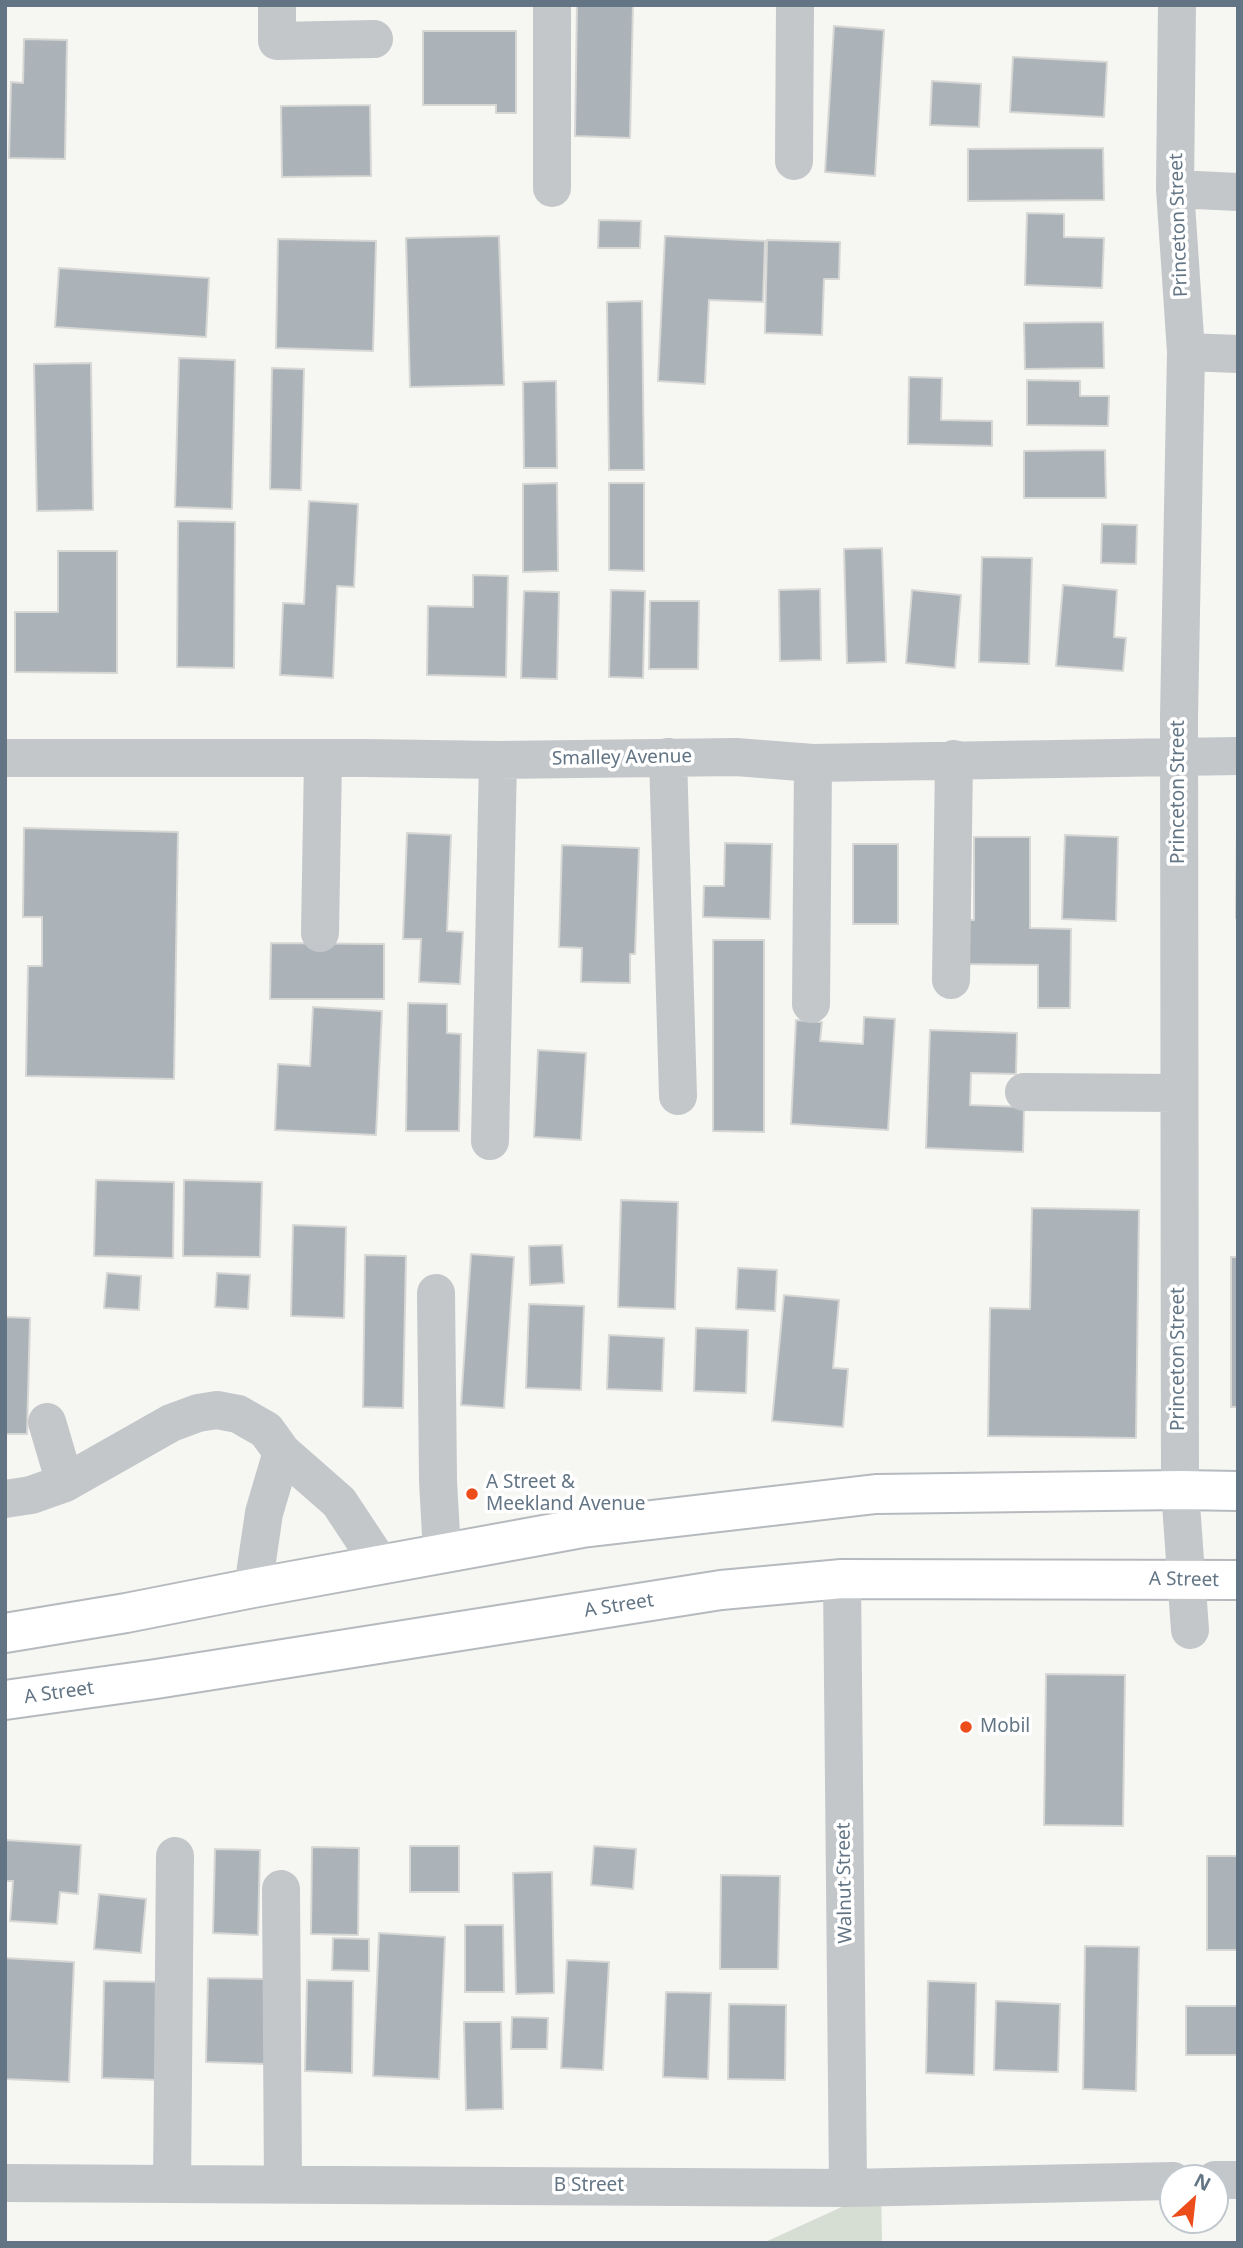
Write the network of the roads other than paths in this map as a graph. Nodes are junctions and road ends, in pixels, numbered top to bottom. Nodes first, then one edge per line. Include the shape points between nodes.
1 (277, 5) edge
2 (552, 5) edge
3 (795, 5) edge
4 (1177, 5) edge
5 (374, 39) dead end
6 (794, 161) dead end
7 (552, 188) dead end
8 (1175, 189) junction
9 (1238, 192) edge
10 (1185, 352) junction
11 (1238, 354) edge
12 (1179, 756) junction
13 (1238, 756) edge
14 (668, 757) junction
15 (5, 758) edge
16 (323, 759) junction
17 (954, 759) junction
18 (498, 760) junction
19 (813, 763) junction
20 (320, 933) dead end
21 (951, 979) dead end
22 (811, 1004) dead end
23 (1024, 1092) dead end
24 (1179, 1093) junction
25 (678, 1096) dead end
26 (490, 1141) dead end
27 (436, 1293) dead end
28 (47, 1422) dead end
29 (282, 1452) junction
30 (65, 1483) junction
31 (1180, 1490) junction
32 (1238, 1491) edge
33 (5, 1499) edge
34 (442, 1553) junction
35 (380, 1564) junction
36 (842, 1579) junction
37 (1185, 1579) junction
38 (1238, 1580) edge
39 (253, 1588) junction
40 (1189, 1630) dead end
41 (5, 1633) edge
42 (5, 1700) edge
43 (175, 1856) dead end
44 (281, 1889) dead end
45 (1159, 2181) edge
46 (5, 2183) edge
47 (172, 2184) junction
48 (283, 2184) junction
49 (848, 2188) junction

1 - 5 street via 277,41
2 - 7 street
3 - 6 street
4 - 8 street, Princeton Street
8 - 9 street
8 - 10 street, Princeton Street
10 - 11 street
10 - 12 street, Princeton Street
12 - 13 street, Smalley Avenue
12 - 17 street, Smalley Avenue
12 - 24 street, Princeton Street
14 - 18 street, Smalley Avenue
14 - 19 street, Smalley Avenue
14 - 25 street
15 - 16 street, Smalley Avenue
16 - 18 street, Smalley Avenue
16 - 20 street
17 - 19 street, Smalley Avenue
17 - 21 street
18 - 26 street
19 - 22 street
23 - 24 street
24 - 31 street, Princeton Street
27 - 34 street
28 - 30 street
29 - 30 street via 266,1430 238,1414 217,1410 171,1423
29 - 35 street via 339,1502
29 - 39 street via 264,1513
30 - 33 street
31 - 32 main road
31 - 34 main road via 876,1494 582,1528
31 - 37 street, Princeton Street
34 - 35 main road
35 - 39 main road
36 - 37 main road, A Street
36 - 42 main road, A Street via 722,1590
36 - 49 street, Walnut Street
37 - 38 main road, A Street
37 - 40 street, Princeton Street
39 - 41 main road
43 - 47 street
44 - 48 street
45 - 49 street, B Street
46 - 47 street, B Street
47 - 48 street, B Street
48 - 49 street, B Street

